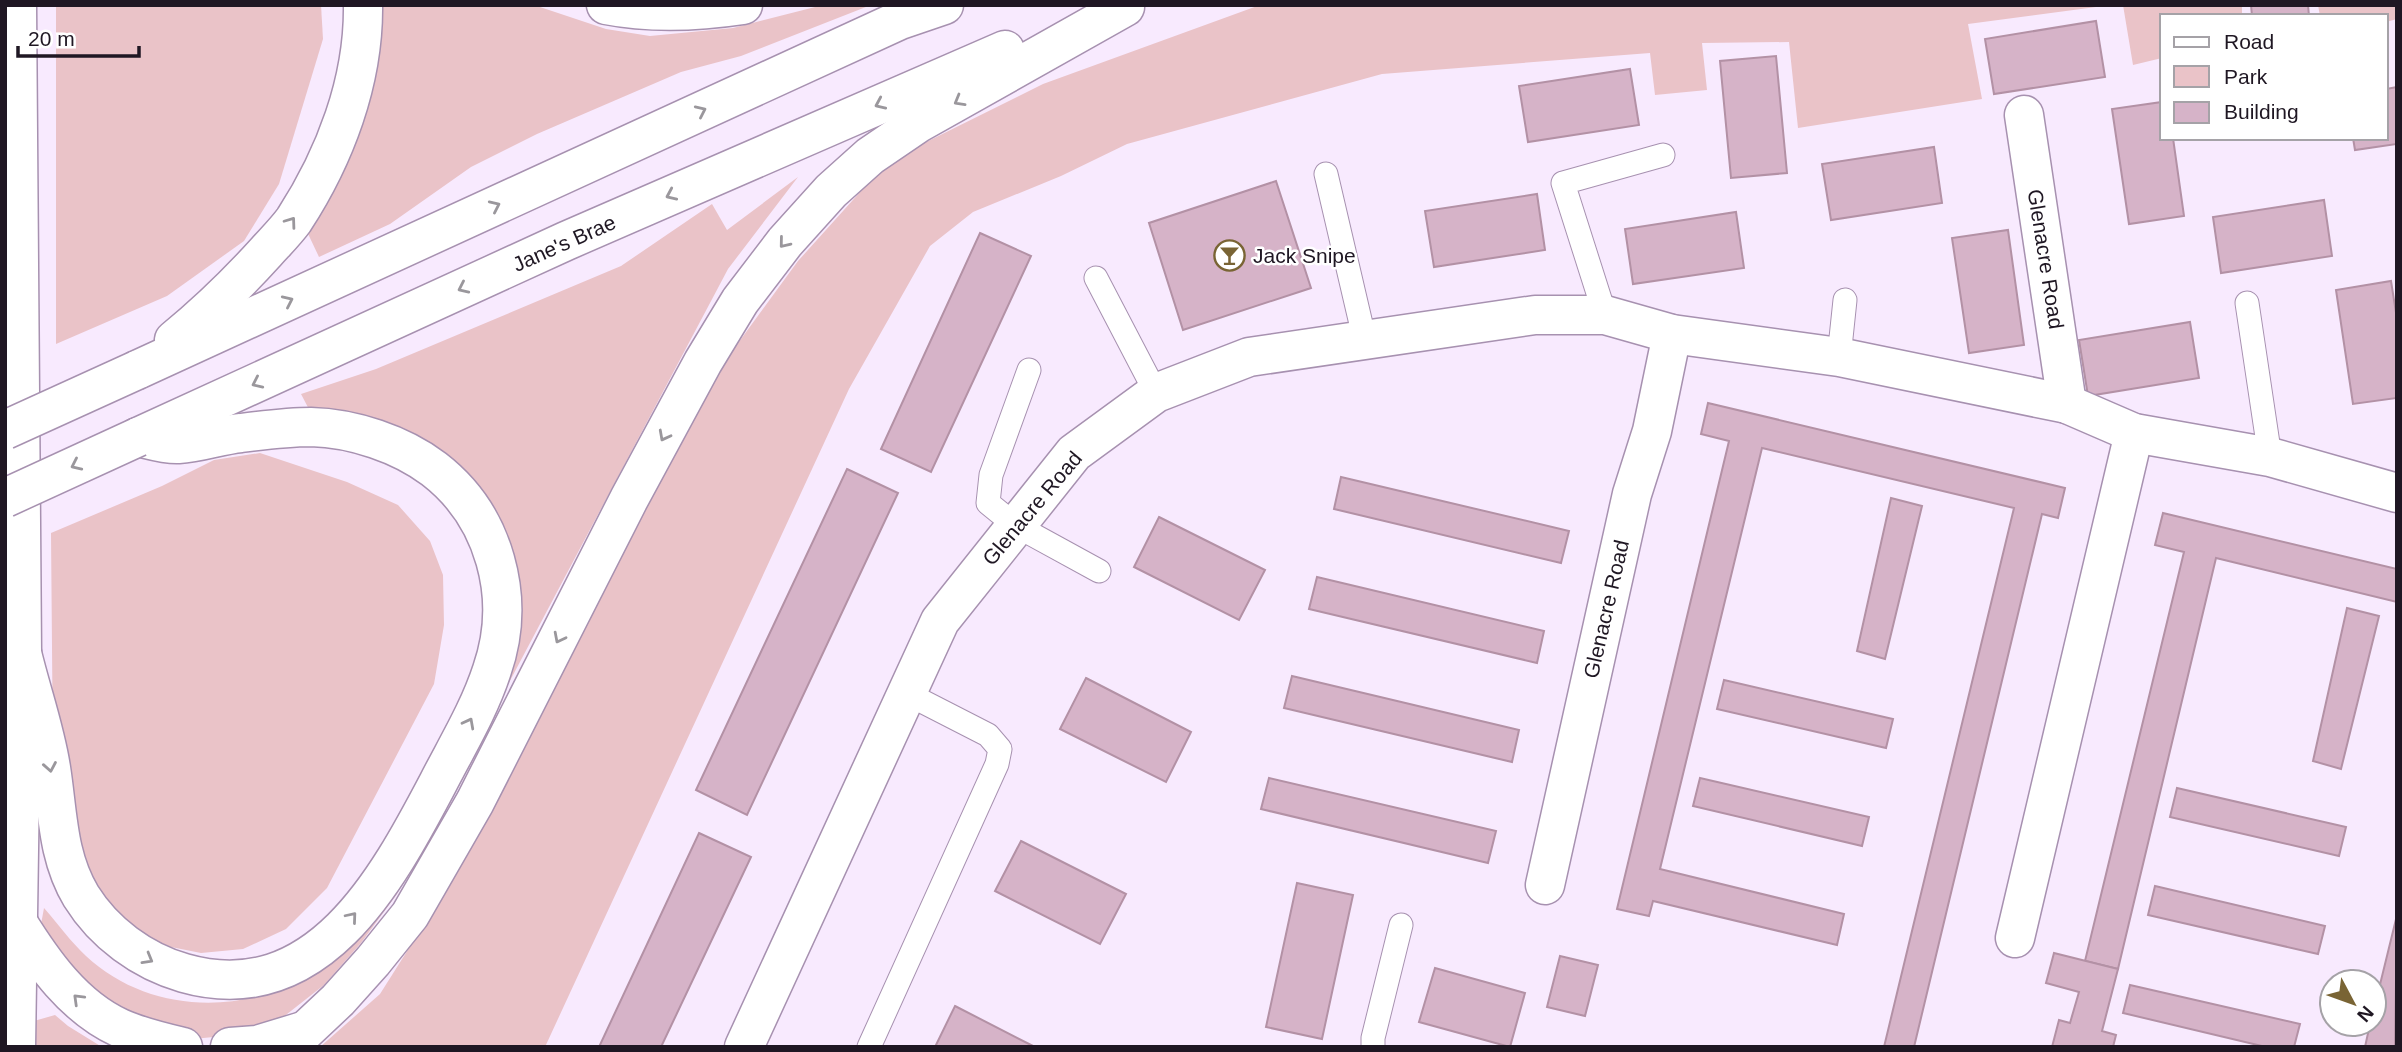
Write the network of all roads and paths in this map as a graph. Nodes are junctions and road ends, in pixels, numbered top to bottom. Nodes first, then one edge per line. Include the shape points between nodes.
1 (17, 5) edge
2 (363, 5) edge
3 (606, 5) edge
4 (743, 5) edge
5 (944, 5) edge
6 (1127, 6) edge
7 (2024, 115) dead end
8 (1663, 155) dead end
9 (1326, 174) dead end
10 (1096, 278) dead end
11 (1845, 300) dead end
12 (2247, 303) dead end
13 (1605, 316) junction
14 (1672, 334) junction
15 (1365, 341) junction
16 (1839, 357) junction
17 (137, 370) junction
18 (1029, 370) dead end
19 (1156, 393) junction
20 (2067, 404) junction
21 (5, 430) edge
22 (2134, 433) junction
23 (138, 437) junction
24 (2270, 457) junction
25 (2397, 493) edge
26 (5, 498) edge
27 (1015, 524) junction
28 (1099, 571) dead end
29 (22, 653) junction
30 (906, 693) junction
31 (1545, 886) dead end
32 (17, 920) junction
33 (1401, 925) dead end
34 (2015, 938) dead end
35 (295, 1039) edge
36 (749, 1045) edge
37 (16, 1047) edge
38 (183, 1047) edge
39 (230, 1047) edge
40 (869, 1047) edge
41 (1373, 1047) edge

1 - 29 main road
17 -> 2 main road via 194,324 293,222 323,168 352,97
3 - 4 main road via 653,12
17 -> 5 main road via 900,20
6 -> 23 main road, Jane's Brae via 1016,45 566,241
6 -> 35 main road via 917,124 870,156 785,242 740,302 704,362 475,802 410,915 338,1000
7 - 20 main road, Glenacre Road
8 - 13 lane via 1563,183
9 - 15 lane
10 - 19 lane
11 - 16 lane
12 - 24 lane
13 - 14 main road, Glenacre Road
13 - 15 main road, Glenacre Road via 1535,315
14 - 16 main road, Glenacre Road
14 - 31 main road, Glenacre Road
15 - 19 main road, Glenacre Road via 1249,357
16 - 20 main road, Glenacre Road
17 - 21 main road, bridge
18 - 27 lane via 991,475 988,503
19 - 27 main road, Glenacre Road via 1074,453
20 - 22 main road, Glenacre Road
22 - 24 main road, Glenacre Road
22 - 34 main road
23 -> 26 main road, Jane's Brae, bridge
29 -> 23 main road via 51,765 60,842 70,876 104,925 161,967 196,977 233,980 271,974 309,958 340,932 406,845 494,666 502,589 481,524 435,470 386,443 355,434 311,427 177,444
24 - 25 main road, Glenacre Road
27 - 28 lane
27 - 30 main road, Glenacre Road via 940,621
29 - 32 main road
30 - 36 main road, Glenacre Road
30 - 40 lane via 988,735 1000,750
32 - 37 main road
38 -> 32 main road via 120,1028 90,1011 39,955
33 - 41 lane
35 - 39 main road

